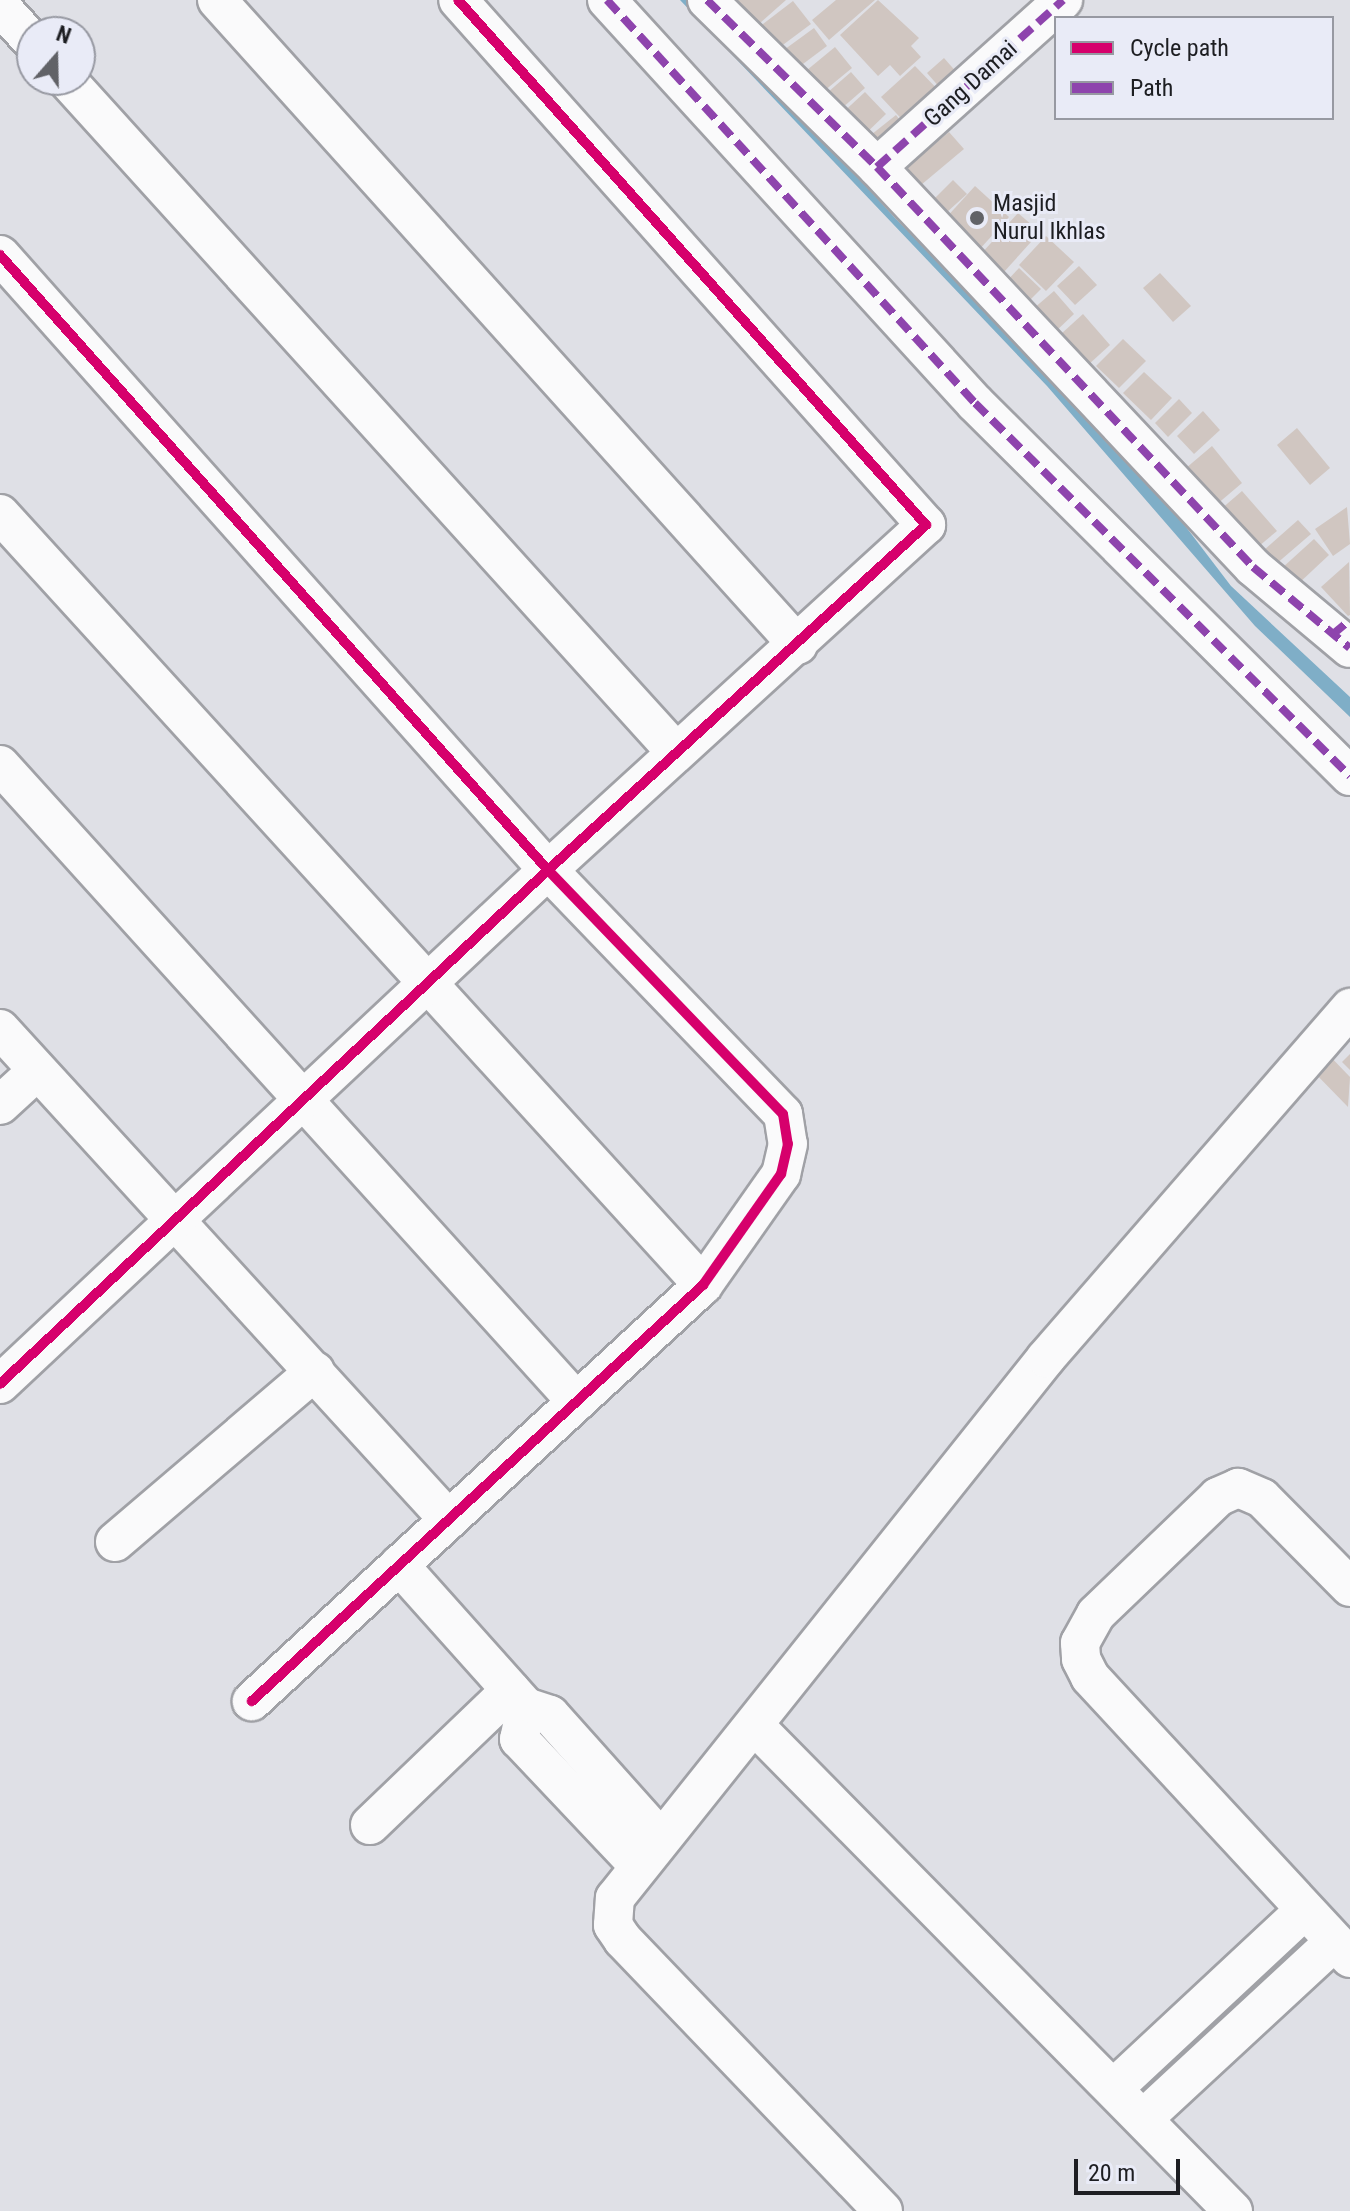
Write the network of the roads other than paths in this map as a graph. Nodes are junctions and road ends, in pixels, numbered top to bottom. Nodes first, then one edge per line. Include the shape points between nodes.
1 (217, 0) edge
2 (458, 0) edge
3 (607, 0) edge
4 (707, 0) edge
5 (1063, 0) edge
6 (0, 6) edge
7 (16, 24) edge
8 (82, 96) edge
9 (877, 167) junction
10 (0, 255) edge
11 (0, 514) edge
12 (1344, 634) edge
13 (798, 645) junction
14 (676, 752) junction
15 (0, 765) edge
16 (1350, 776) edge
17 (548, 870) junction
18 (428, 983) junction
19 (1350, 1008) edge
20 (0, 1029) edge
21 (37, 1071) junction
22 (304, 1101) junction
23 (0, 1105) edge
24 (174, 1225) junction
25 (703, 1285) junction
26 (315, 1371) junction
27 (0, 1384) edge
28 (577, 1402) junction
29 (449, 1520) junction
30 (115, 1542) dead end
31 (399, 1565) junction
32 (1350, 1587) edge
33 (519, 1698) junction
34 (252, 1701) dead end
35 (755, 1726) junction
36 (370, 1825) dead end
37 (650, 1852) junction
38 (1304, 1911) junction
39 (1342, 1950) edge
40 (1114, 2088) junction
41 (1144, 2118) junction
42 (883, 2211) edge
43 (1233, 2211) edge

1 - 13 street
2 - 13 street via 926,525
3 - 16 street via 975,403
4 - 9 street
5 - 9 street, Gang Damai
6 - 7 street
8 - 14 street
9 - 12 street via 1253,567
10 - 17 street
11 - 18 street
13 - 14 street
14 - 17 street
15 - 22 street
17 - 18 street
17 - 25 street via 783,1114 788,1144 781,1174
18 - 22 street
18 - 25 street
19 - 35 street via 1046,1358
20 - 21 street
21 - 23 street
21 - 24 street
22 - 24 street
22 - 28 street
24 - 26 street
24 - 27 street
25 - 28 street
26 - 29 street
26 - 30 street
28 - 29 street
29 - 31 street
31 - 33 street
31 - 34 street
32 - 38 street via 1262,1498 1238,1488 1218,1497 1107,1603 1085,1628 1080,1643 1090,1677
33 - 36 street
33 - 37 street via 550,1715
35 - 37 street
35 - 40 street
37 - 42 street via 611,1911 623,1940
38 - 39 street
38 - 40 street
39 - 41 street
40 - 41 street
41 - 43 street

